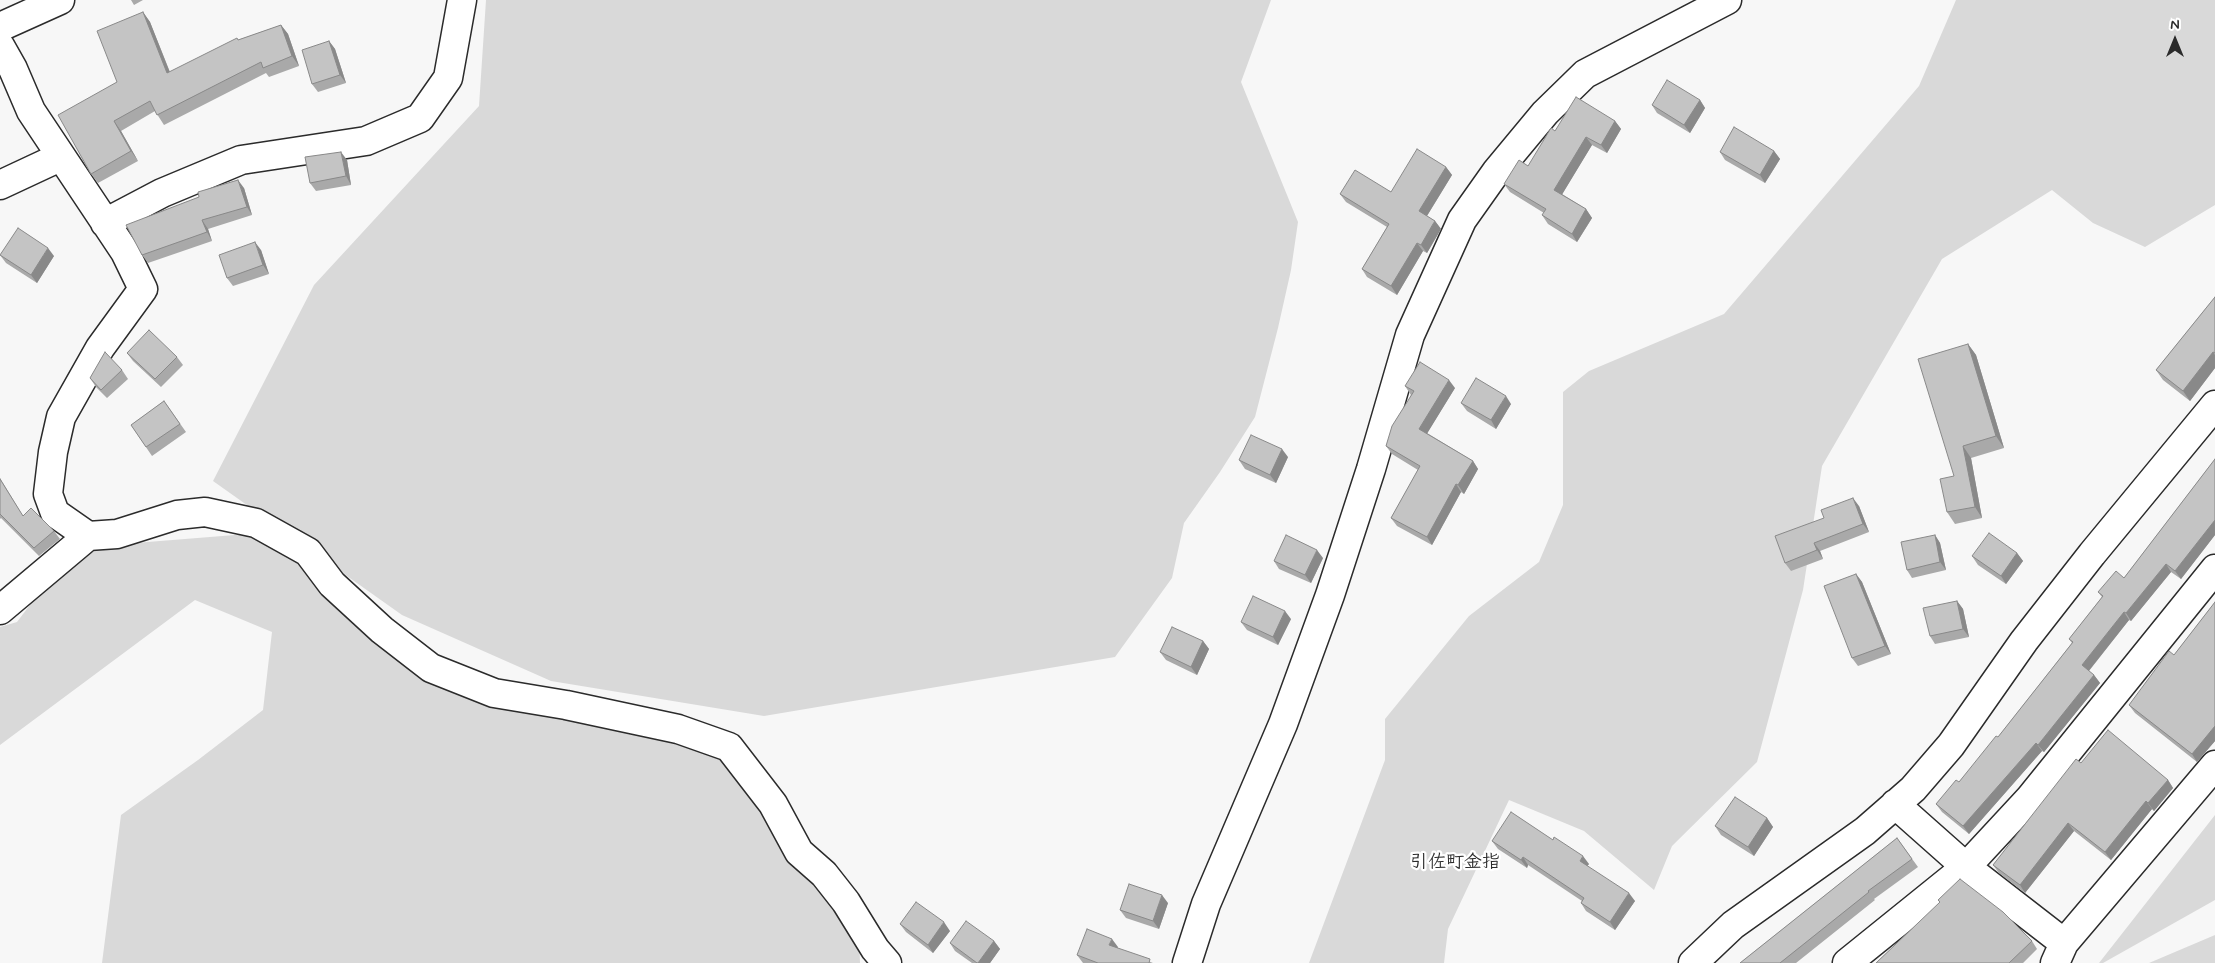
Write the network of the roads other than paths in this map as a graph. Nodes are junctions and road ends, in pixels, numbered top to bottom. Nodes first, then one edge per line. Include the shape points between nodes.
1 (60, 0) edge
2 (462, 0) edge
3 (1727, 0) edge
4 (0, 27) edge
5 (0, 46) edge
6 (60, 156) junction
7 (0, 185) edge
8 (105, 223) junction
9 (2215, 405) edge
10 (88, 536) junction
11 (2215, 570) edge
12 (0, 610) edge
13 (2215, 765) edge
14 (1896, 804) junction
15 (1966, 867) junction
16 (2059, 953) edge
17 (887, 963) edge
18 (1187, 963) edge
19 (1693, 963) edge
20 (1847, 963) edge

1 - 4 street
2 - 8 street via 448,78 420,118 366,141 241,160 162,193
3 - 18 street via 1585,74 1545,113 1496,172 1462,220 1410,334 1330,595 1283,724 1206,904
5 - 6 street via 31,111
6 - 7 street
6 - 8 street
8 - 10 street via 126,252 143,289 100,348 61,417 48,494 55,513
9 - 14 street via 2092,554 1951,745
10 - 12 street
10 - 17 street via 117,534 176,515 205,512 256,523 308,552 332,584 382,630 431,668 494,693 678,729 729,747 773,804 799,852 824,874
11 - 15 street via 2030,798
13 - 16 street
14 - 15 street
14 - 19 street via 1865,831 1733,925
15 - 16 street
15 - 20 street

